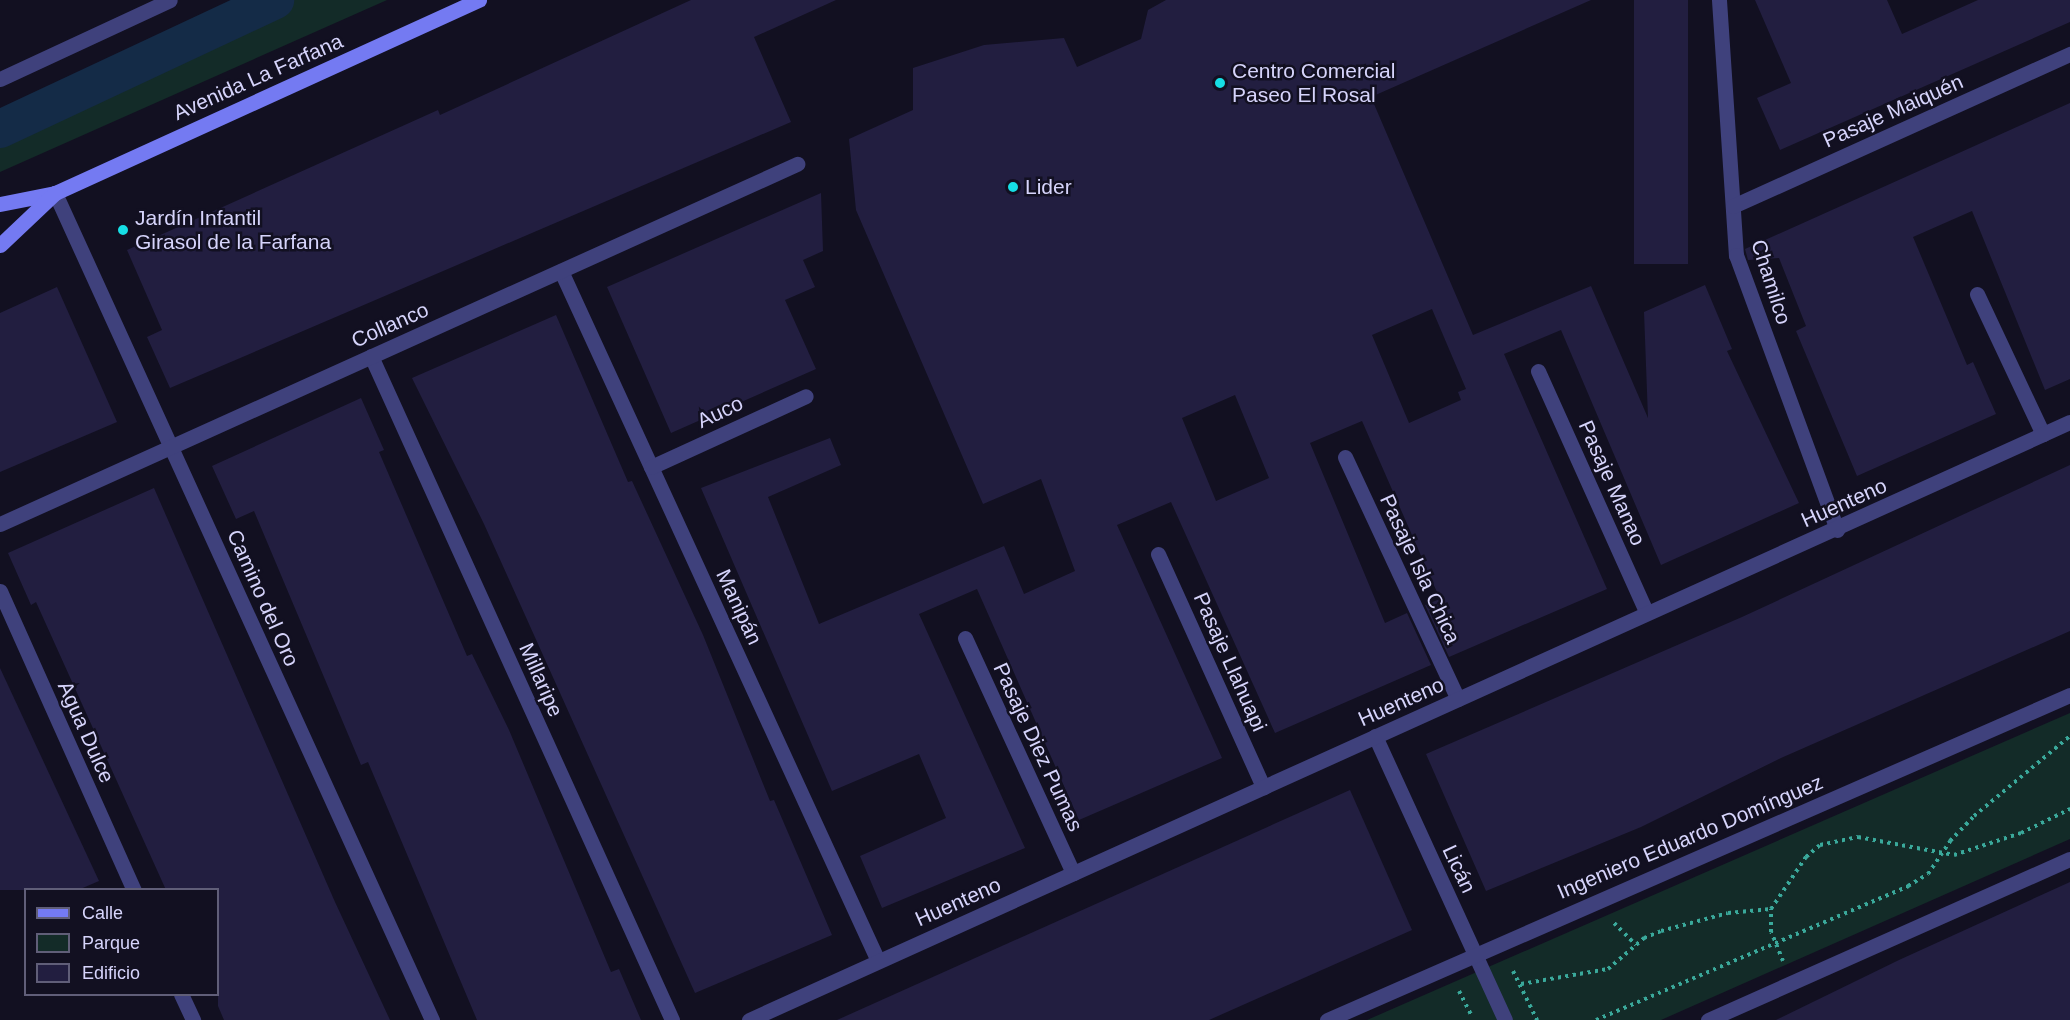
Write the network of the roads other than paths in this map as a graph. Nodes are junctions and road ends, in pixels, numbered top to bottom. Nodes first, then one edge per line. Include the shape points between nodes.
1 (170, 0) edge
2 (479, 0) edge
3 (1719, 0) edge
4 (2070, 54) edge
5 (0, 79) edge
6 (797, 164) dead end
7 (56, 193) junction
8 (0, 204) edge
9 (1733, 206) junction
10 (0, 245) edge
11 (561, 271) junction
12 (1977, 294) dead end
13 (371, 356) junction
14 (1538, 371) dead end
15 (806, 396) dead end
16 (2070, 422) edge
17 (2043, 434) junction
18 (172, 447) junction
19 (1345, 457) dead end
20 (651, 466) junction
21 (0, 524) edge
22 (1837, 530) junction
23 (1158, 554) dead end
24 (0, 591) edge
25 (1647, 613) junction
26 (965, 638) dead end
27 (2070, 695) edge
28 (1458, 699) junction
29 (1375, 736) junction
30 (1263, 787) junction
31 (2070, 859) edge
32 (1073, 873) junction
33 (133, 888) edge
34 (1475, 953) junction
35 (878, 961) junction
36 (182, 996) edge
37 (193, 1020) edge
38 (432, 1020) edge
39 (672, 1020) edge
40 (748, 1020) edge
41 (1328, 1020) edge
42 (1505, 1020) edge
43 (1708, 1020) edge

1 - 5 street
2 - 7 street, Avenida La Farfana
3 - 9 street, Chamilco
4 - 9 street, Pasaje Maiquén
6 - 11 street, Collanco
7 - 8 street, Avenida La Farfana
7 - 10 street, Avenida La Farfana
7 - 18 street, Camino del Oro
9 - 22 street, Chamilco via 1736,255
11 - 13 street, Collanco
11 - 20 street, Manipán
12 - 17 street
13 - 18 street, Collanco
13 - 39 street, Millaripe
14 - 25 street, Pasaje Manao
15 - 20 street, Auco
16 - 17 street, Huenteno
17 - 22 street, Huenteno
18 - 21 street, Collanco
18 - 38 street, Camino del Oro
19 - 28 street, Pasaje Isla Chica
20 - 35 street, Manipán
22 - 25 street, Huenteno
23 - 30 street, Pasaje Llahuapi
24 - 33 street, Agua Dulce
25 - 28 street, Huenteno
26 - 32 street, Pasaje Diez Pumas
27 - 34 street, Ingeniero Eduardo Domínguez
28 - 29 street, Huenteno
29 - 30 street, Huenteno
29 - 34 street, Licán
30 - 32 street, Huenteno
31 - 43 street
32 - 35 street, Huenteno
34 - 41 street, Ingeniero Eduardo Domínguez
34 - 42 street, Licán
35 - 40 street, Huenteno
36 - 37 street

